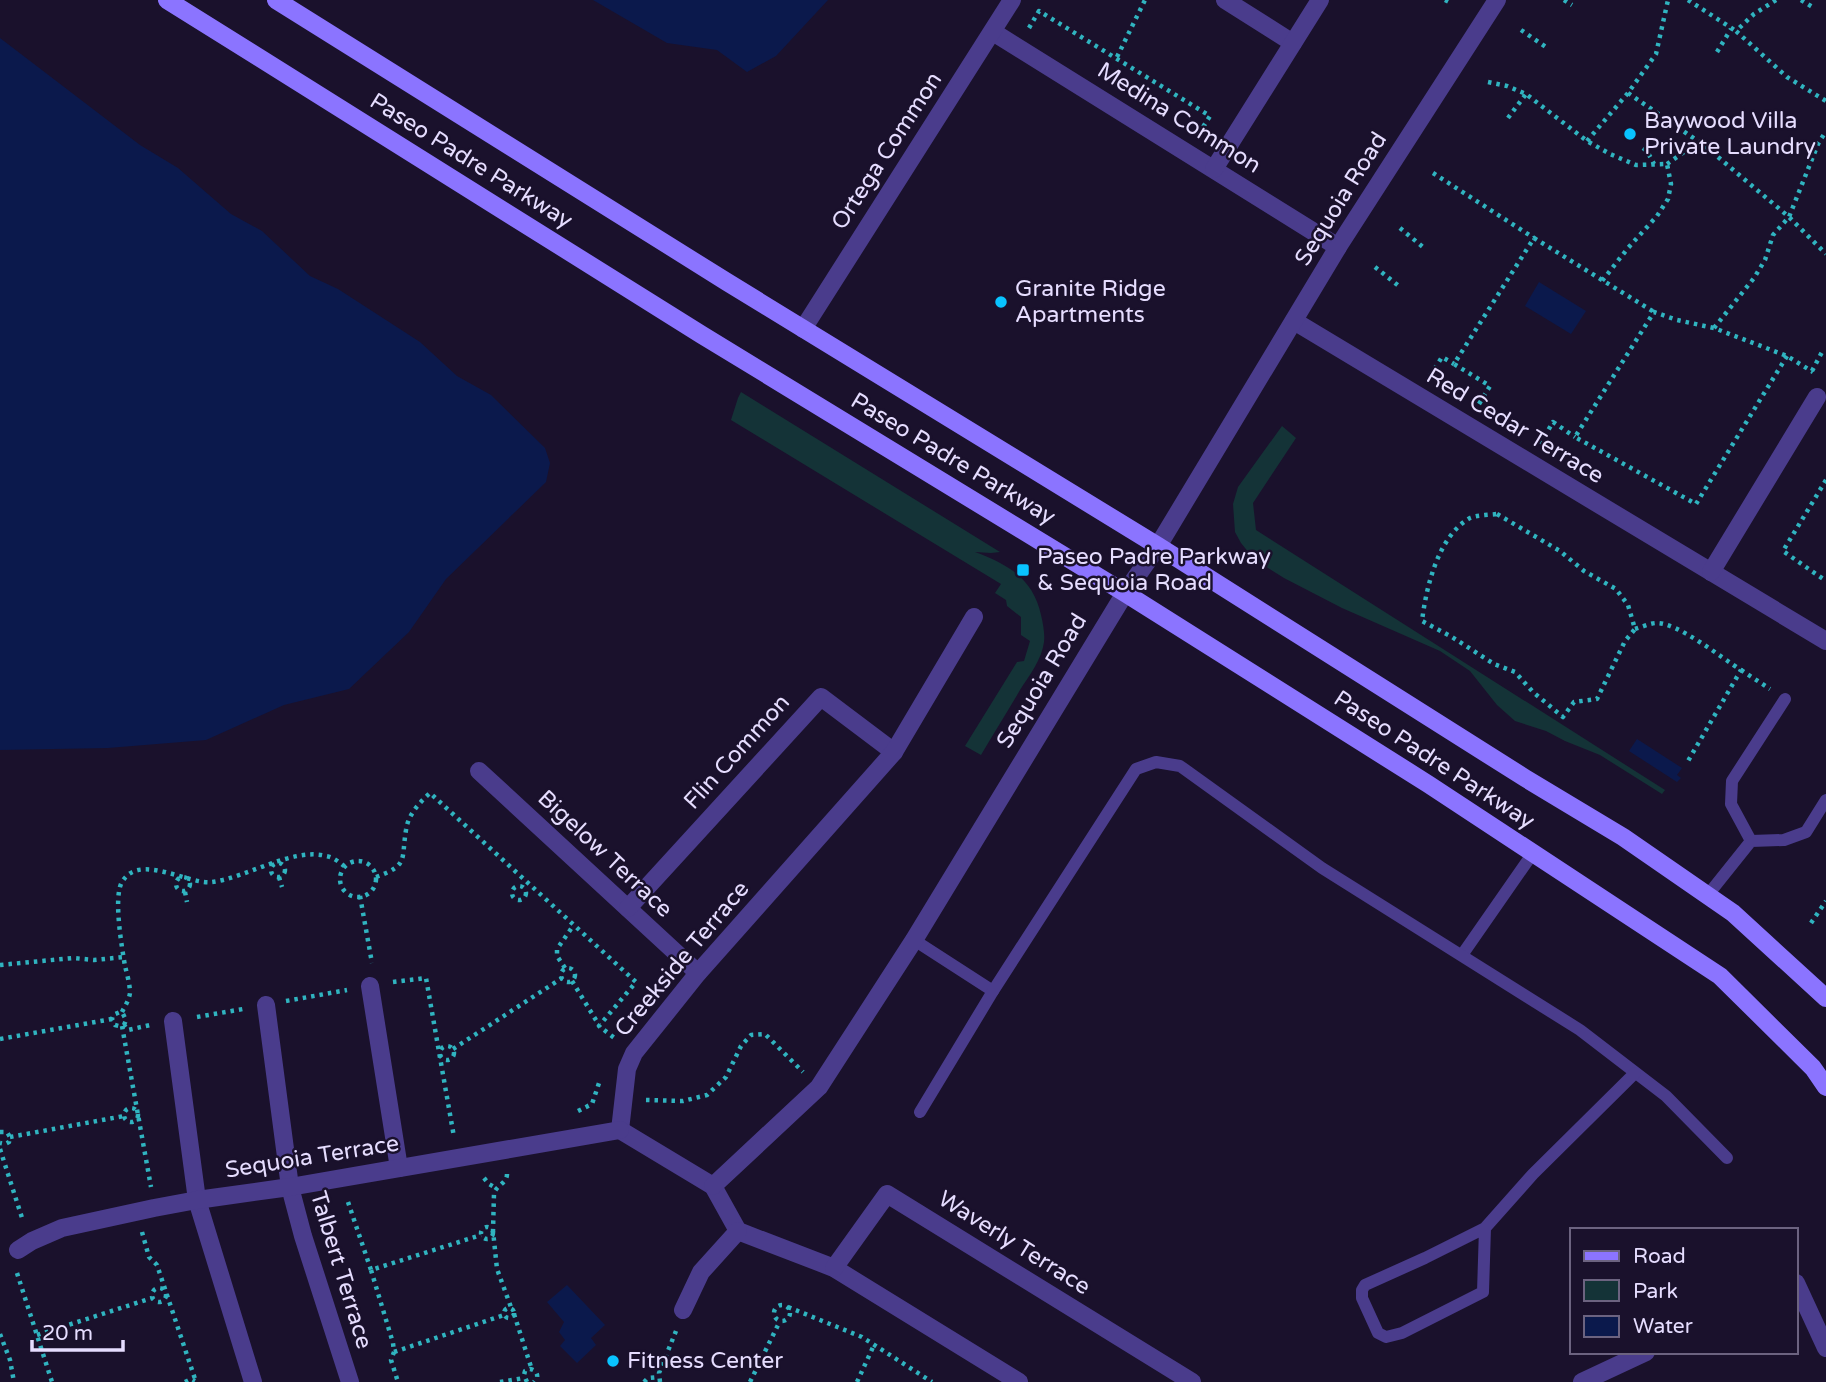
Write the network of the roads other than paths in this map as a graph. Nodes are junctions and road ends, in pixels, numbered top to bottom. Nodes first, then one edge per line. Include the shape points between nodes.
1 (167, 0) edge
2 (276, 0) edge
3 (1012, 0) edge
4 (1225, 0) edge
5 (1320, 0) edge
6 (1497, 0) edge
7 (993, 32) junction
8 (1293, 43) junction
9 (1214, 169) junction
10 (1338, 247) junction
11 (1294, 321) junction
12 (803, 329) junction
13 (1817, 397) dead end
14 (1158, 546) junction
15 (1712, 572) junction
16 (1125, 593) junction
17 (974, 617) dead end
18 (1826, 641) edge
19 (1785, 699) road end
20 (894, 752) junction
21 (479, 771) dead end
22 (1826, 800) edge
23 (1751, 841) junction
24 (1533, 853) junction
25 (1707, 896) junction
26 (628, 908) junction
27 (914, 940) junction
28 (1462, 955) junction
29 (698, 973) junction
30 (377, 980) road end
31 (993, 991) junction
32 (1826, 998) edge
33 (266, 1004) dead end
34 (173, 1021) dead end
35 (1636, 1073) junction
36 (1826, 1087) edge
37 (920, 1112) dead end
38 (620, 1130) junction
39 (1727, 1158) dead end
40 (399, 1168) junction
41 (713, 1186) junction
42 (290, 1187) junction
43 (197, 1200) junction
44 (1485, 1228) junction
45 (738, 1231) junction
46 (21, 1253) road end
47 (834, 1268) junction
48 (1798, 1284) edge
49 (682, 1310) road end
50 (1826, 1348) edge
51 (1642, 1354) edge
52 (253, 1382) edge
53 (350, 1382) edge
54 (1018, 1382) edge
55 (1192, 1382) edge
56 (1582, 1382) edge

1 - 16 main road, Paseo Padre Parkway
2 - 12 main road, Paseo Padre Parkway
3 - 7 street, Ortega Common
4 - 8 street
5 - 8 street
6 - 10 street, Sequoia Road
7 - 9 street, Medina Common
7 - 12 street, Ortega Common
8 - 9 street
9 - 10 street, Medina Common
10 - 11 street, Sequoia Road
11 - 14 street, Sequoia Road
11 - 15 street, Red Cedar Terrace
12 - 14 main road, Paseo Padre Parkway
13 - 15 street
14 - 16 street, Sequoia Road
14 - 25 main road, Paseo Padre Parkway via 1623,837
15 - 18 street, Red Cedar Terrace
16 - 24 main road, Paseo Padre Parkway
16 - 27 street, Sequoia Road
17 - 20 street, Creekside Terrace
19 - 23 lane via 1731,781 1731,804
20 - 26 street, Flin Common via 821,697
20 - 29 street, Creekside Terrace
21 - 26 street, Bigelow Terrace
22 - 23 lane via 1806,831 1784,840
23 - 25 lane
24 - 28 lane
24 - 36 main road, Paseo Padre Parkway via 1720,976
25 - 32 main road, Paseo Padre Parkway via 1733,913
26 - 29 street, Bigelow Terrace
27 - 31 lane
27 - 41 street, Sequoia Road via 819,1087
28 - 31 lane via 1322,868 1180,766 1156,762 1136,769
28 - 35 lane via 1580,1030
29 - 38 street, Creekside Terrace via 634,1053 627,1069
30 - 40 street
31 - 37 lane
33 - 42 street, Talbert Terrace
34 - 43 street
35 - 39 lane via 1666,1096
35 - 44 lane
38 - 40 street, Sequoia Terrace
38 - 41 street
40 - 42 street, Sequoia Terrace
41 - 45 street
42 - 43 street, Sequoia Terrace
42 - 53 street, Talbert Terrace
43 - 46 street, Sequoia Terrace via 62,1228
43 - 52 street
44 - 44 lane via 1365,1285 1362,1298 1378,1333 1386,1337 1402,1333 1483,1292
45 - 47 street
45 - 49 street via 701,1272
47 - 54 street
47 - 55 street, Waverly Terrace via 887,1194
48 - 50 street
51 - 56 street

